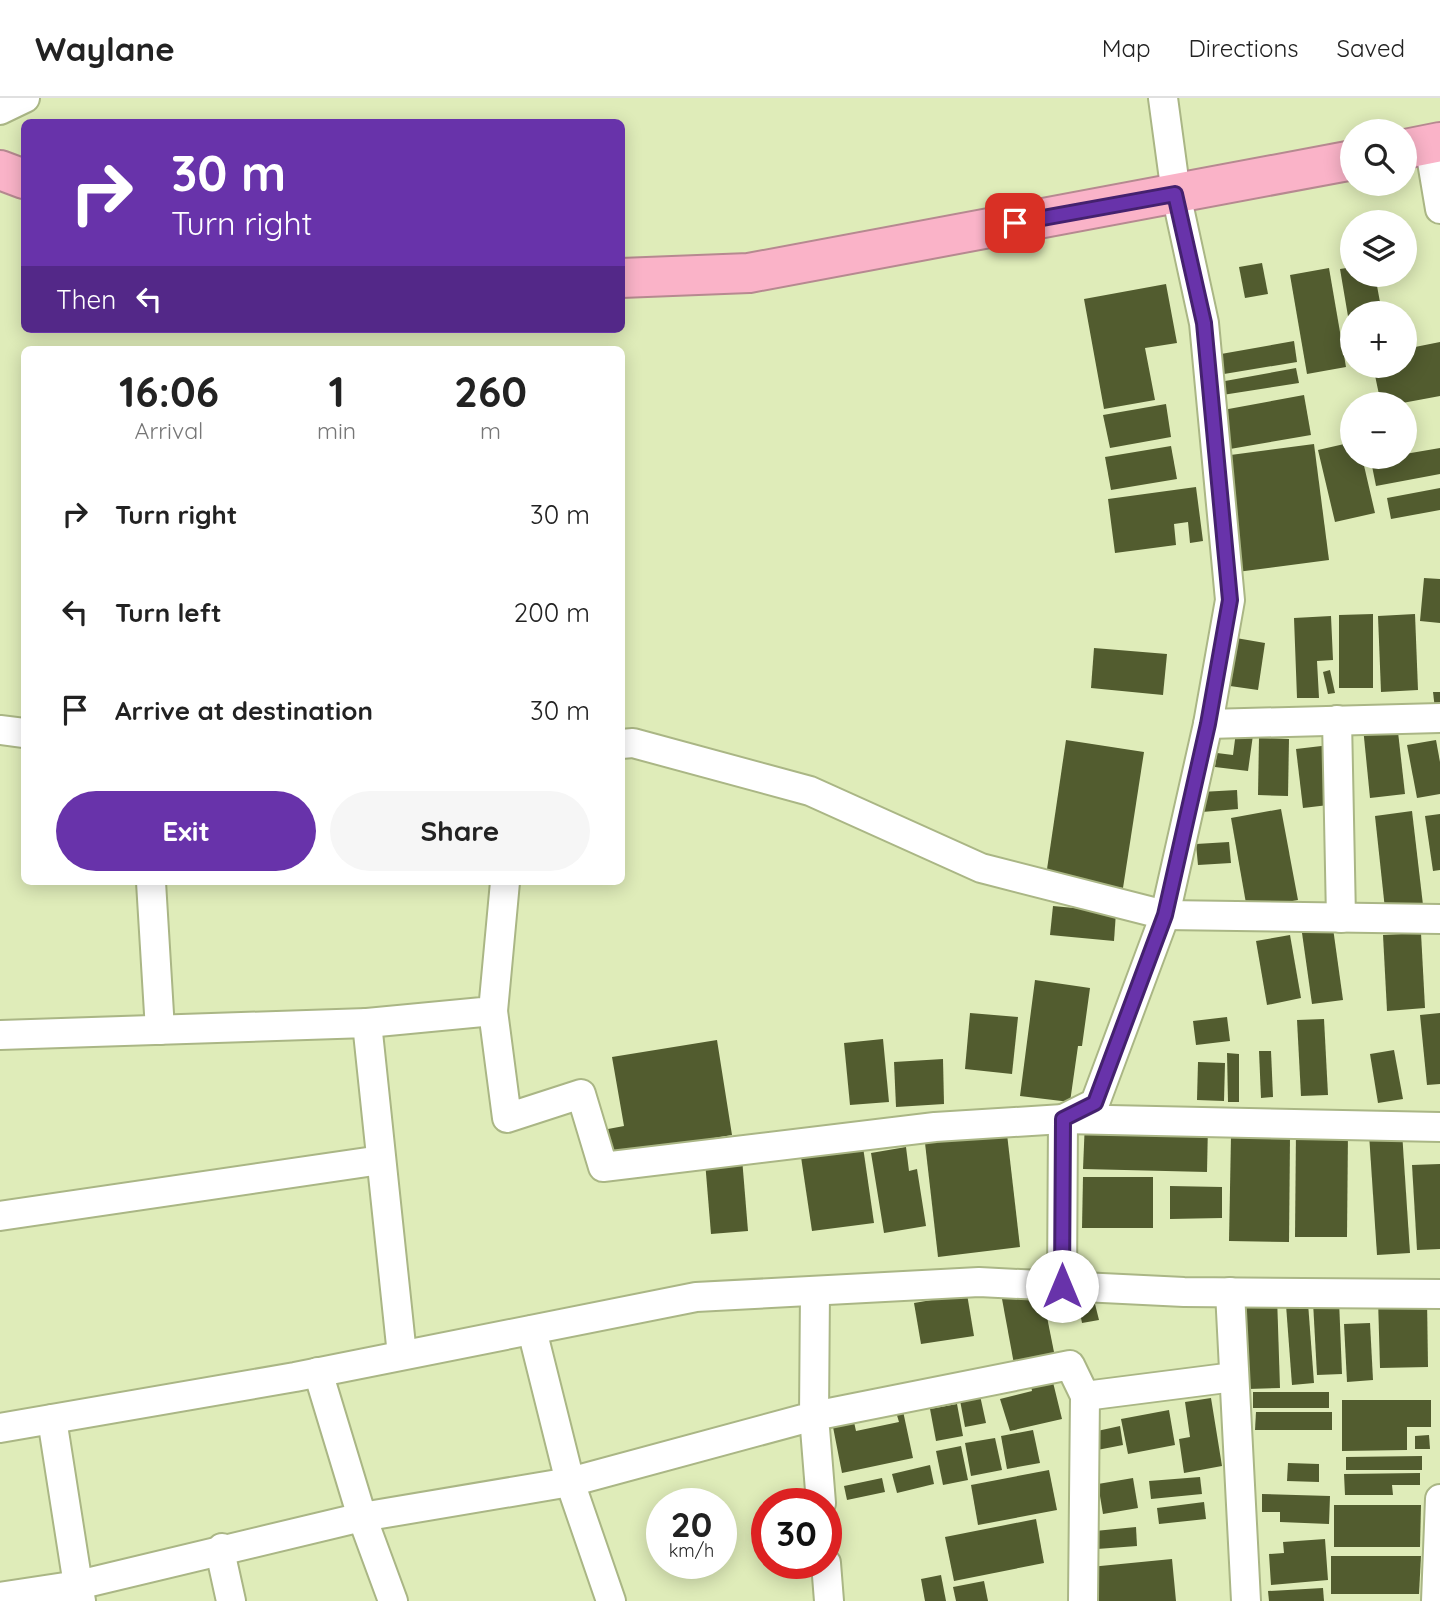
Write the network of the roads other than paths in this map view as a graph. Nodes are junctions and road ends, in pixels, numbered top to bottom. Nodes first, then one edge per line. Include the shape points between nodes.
1 (25, 98) edge
2 (1163, 98) edge
3 (0, 110) edge
4 (1425, 145) edge
5 (1340, 162) edge
6 (0, 170) edge
7 (21, 178) edge
8 (1175, 194) junction
9 (1440, 209) edge
10 (625, 278) edge
11 (1440, 718) edge
12 (1337, 720) junction
13 (1208, 724) junction
14 (0, 730) edge
15 (21, 733) edge
16 (625, 744) edge
17 (151, 885) edge
18 (505, 885) edge
19 (1165, 915) junction
20 (1341, 918) junction
21 (1440, 919) edge
22 (493, 1011) junction
23 (367, 1023) junction
24 (160, 1030) junction
25 (0, 1035) edge
26 (1063, 1119) junction
27 (1440, 1127) edge
28 (381, 1160) junction
29 (0, 1216) edge
30 (1062, 1286) junction
31 (815, 1291) junction
32 (1230, 1292) junction
33 (1440, 1294) edge
34 (532, 1330) junction
35 (402, 1355) junction
36 (318, 1372) junction
37 (1234, 1377) junction
38 (1084, 1396) junction
39 (814, 1416) junction
40 (52, 1419) junction
41 (0, 1428) edge
42 (570, 1482) junction
43 (820, 1488) edge
44 (1440, 1499) edge
45 (362, 1517) junction
46 (221, 1550) junction
47 (827, 1579) edge
48 (80, 1593) edge
49 (0, 1597) edge
50 (231, 1601) edge
51 (393, 1601) edge
52 (611, 1601) edge
53 (829, 1601) edge
54 (1083, 1601) edge
55 (1246, 1601) edge
56 (1436, 1601) edge

1 - 3 street
2 - 8 street
4 - 9 street
5 - 8 highway
6 - 7 highway
8 - 10 highway via 749,273
8 - 13 street via 1204,323 1230,600
11 - 12 street
12 - 13 street
12 - 20 street
13 - 19 street
14 - 15 street
16 - 19 street via 810,791 981,868
17 - 24 street
18 - 22 street
19 - 20 street
19 - 26 street via 1095,1103
20 - 21 street
22 - 23 street
22 - 26 street via 507,1118 581,1094 603,1167 935,1127
23 - 24 street
23 - 28 street
24 - 25 street
26 - 27 street
26 - 30 street
28 - 29 street
28 - 35 street
30 - 31 street via 979,1282
30 - 32 street
31 - 34 street via 696,1297
31 - 39 street
32 - 33 street
32 - 37 street
34 - 35 street
34 - 42 street
35 - 36 street
36 - 40 street
36 - 45 street
37 - 38 street
37 - 55 street
38 - 39 street via 1070,1365
38 - 54 street
39 - 42 street
39 - 43 street
40 - 41 street
40 - 48 street
42 - 45 street
42 - 52 street
44 - 56 street
45 - 46 street
45 - 51 street
46 - 48 street
46 - 50 street
47 - 53 street
48 - 49 street

